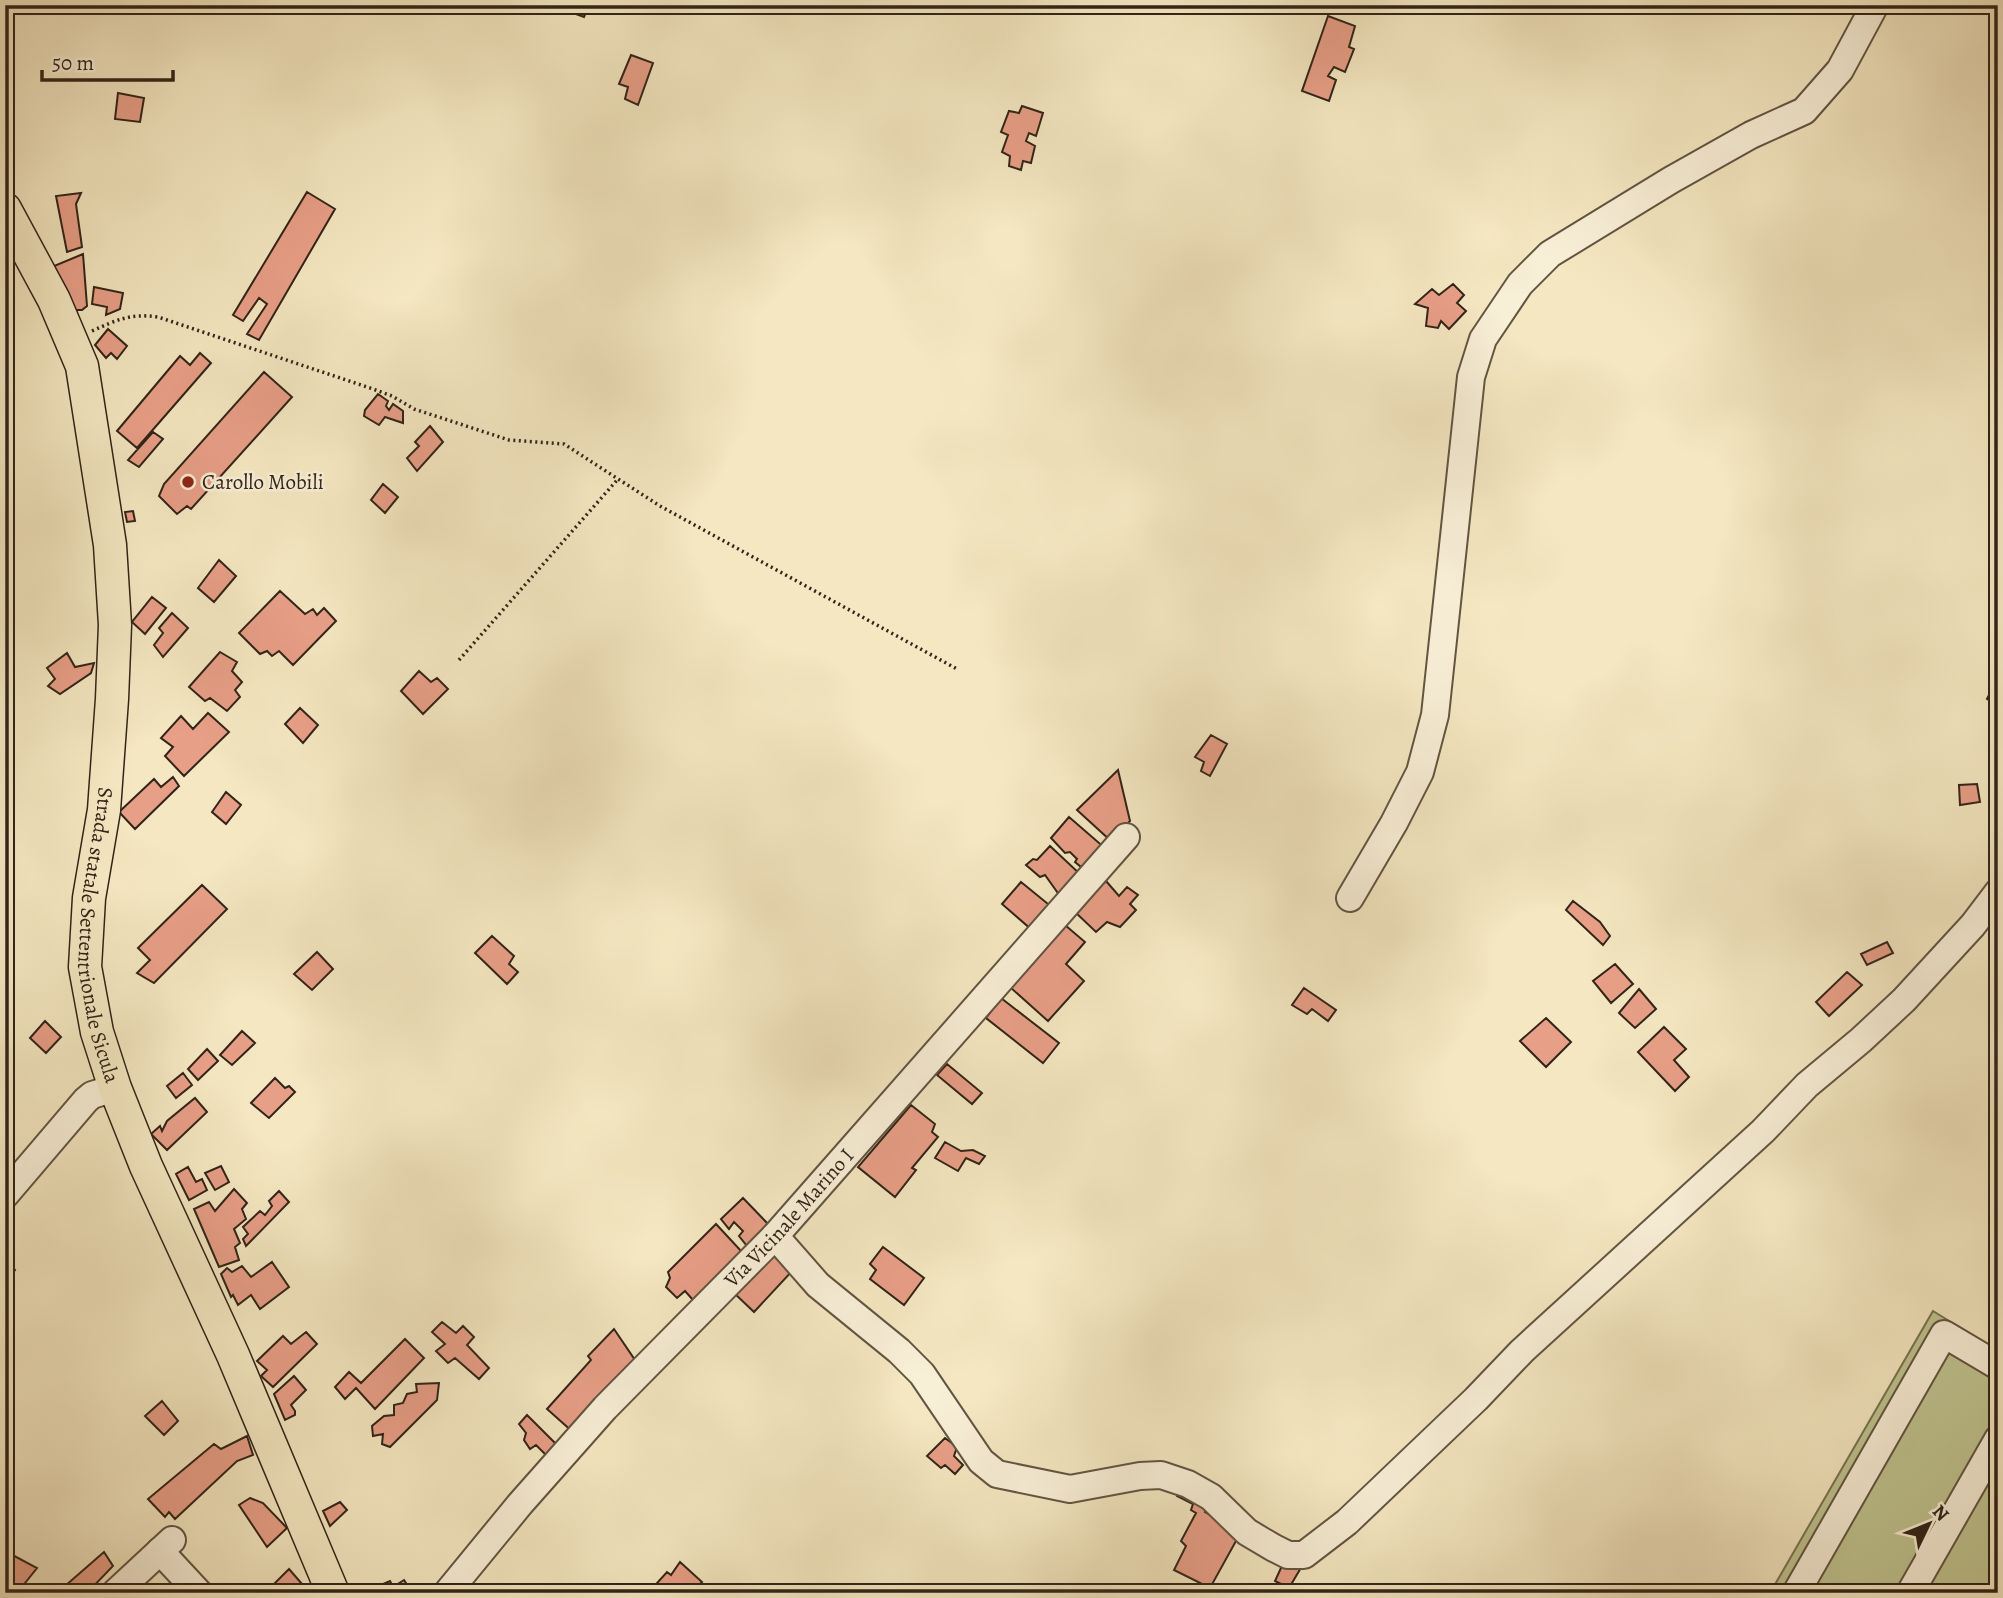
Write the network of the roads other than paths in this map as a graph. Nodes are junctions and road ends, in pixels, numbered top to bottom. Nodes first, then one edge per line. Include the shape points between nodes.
1 (1875, 5) edge
2 (5, 209) edge
3 (1126, 837) dead end
4 (1998, 892) edge
5 (1350, 898) dead end
6 (114, 1088) junction
7 (5, 1195) edge
8 (775, 1236) junction
9 (1998, 1366) edge
10 (1998, 1440) edge
11 (115, 1593) edge
12 (199, 1593) edge
13 (333, 1593) edge
14 (447, 1593) edge
15 (1796, 1593) edge
16 (1910, 1593) edge

1 - 5 street via 1840,70 1804,111 1751,135 1550,254 1520,284 1483,340 1471,377 1435,715 1419,772
2 - 6 main road, Strada statale Settentrionale Sicula via 54,300 82,366 110,545 115,625 111,711 85,967
3 - 8 street, Via Vicinale Marino I
4 - 8 street via 1904,1000 1522,1351 1347,1522 1304,1555 1288,1555 1274,1548 1247,1532 1211,1497 1161,1475 1070,1489 997,1474 981,1461 922,1374 818,1285
6 - 7 street via 86,1100
6 - 13 main road, Strada statale Settentrionale Sicula
8 - 14 street, Via Vicinale Marino I via 605,1408
9 - 15 street via 1944,1334
10 - 16 street
11 - 12 street via 166,1546

